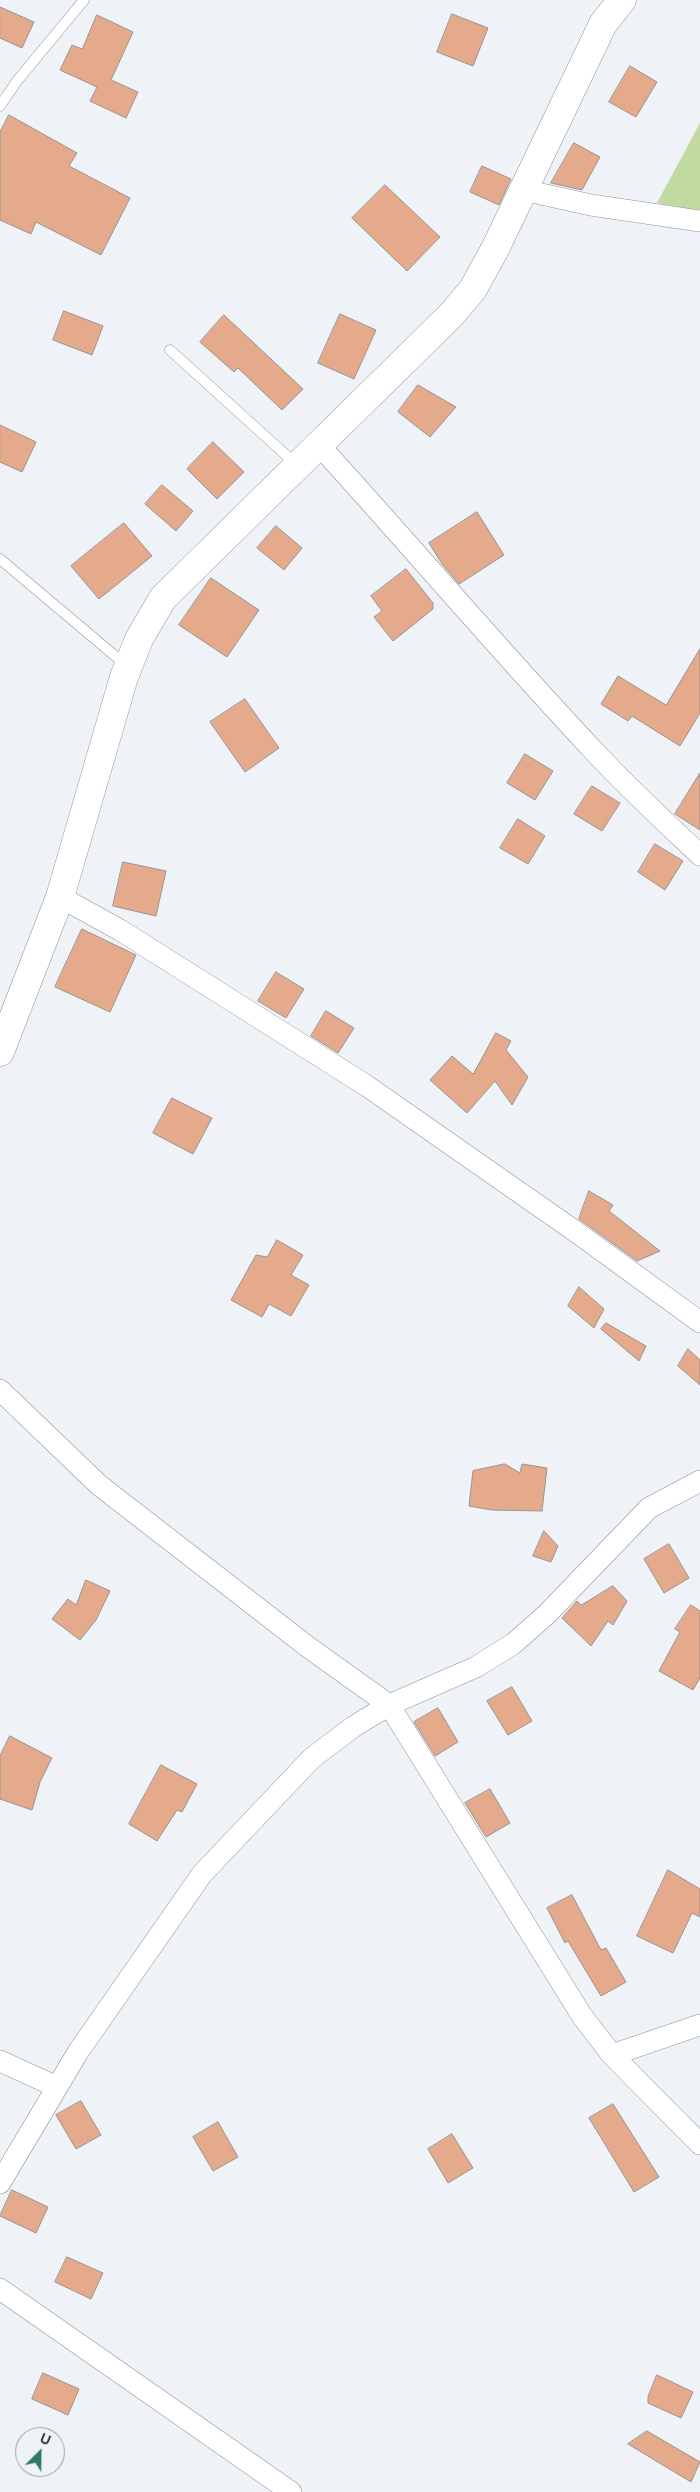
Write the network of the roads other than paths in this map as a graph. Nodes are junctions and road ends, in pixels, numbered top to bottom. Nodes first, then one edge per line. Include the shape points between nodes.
1 (84, 0) edge
2 (622, 0) edge
3 (0, 106) edge
4 (523, 190) junction
5 (700, 221) edge
6 (170, 350) dead end
7 (319, 445) junction
8 (298, 466) junction
9 (0, 559) edge
10 (128, 667) junction
11 (700, 855) edge
12 (60, 897) junction
13 (0, 1052) edge
14 (700, 1322) edge
15 (0, 1390) edge
16 (700, 1481) edge
17 (389, 1705) junction
18 (700, 2025) edge
19 (612, 2055) junction
20 (0, 2061) edge
21 (57, 2087) junction
22 (700, 2144) edge
23 (0, 2183) edge
24 (0, 2289) edge
25 (291, 2492) edge

1 - 3 lane
2 - 4 street via 604,24
4 - 5 street via 591,205
4 - 7 street via 473,290
6 - 8 lane
7 - 8 street
7 - 11 street via 593,751
8 - 10 street via 163,598 139,639
9 - 10 lane
10 - 12 street
12 - 13 street
12 - 14 street via 120,930 367,1086 572,1228
15 - 17 street via 99,1485 308,1648
16 - 17 street via 649,1508 547,1614 513,1644 476,1667
17 - 19 street via 556,1976
17 - 21 street via 312,1758 202,1874
18 - 19 street
19 - 22 street
20 - 21 street
21 - 23 street
24 - 25 street

